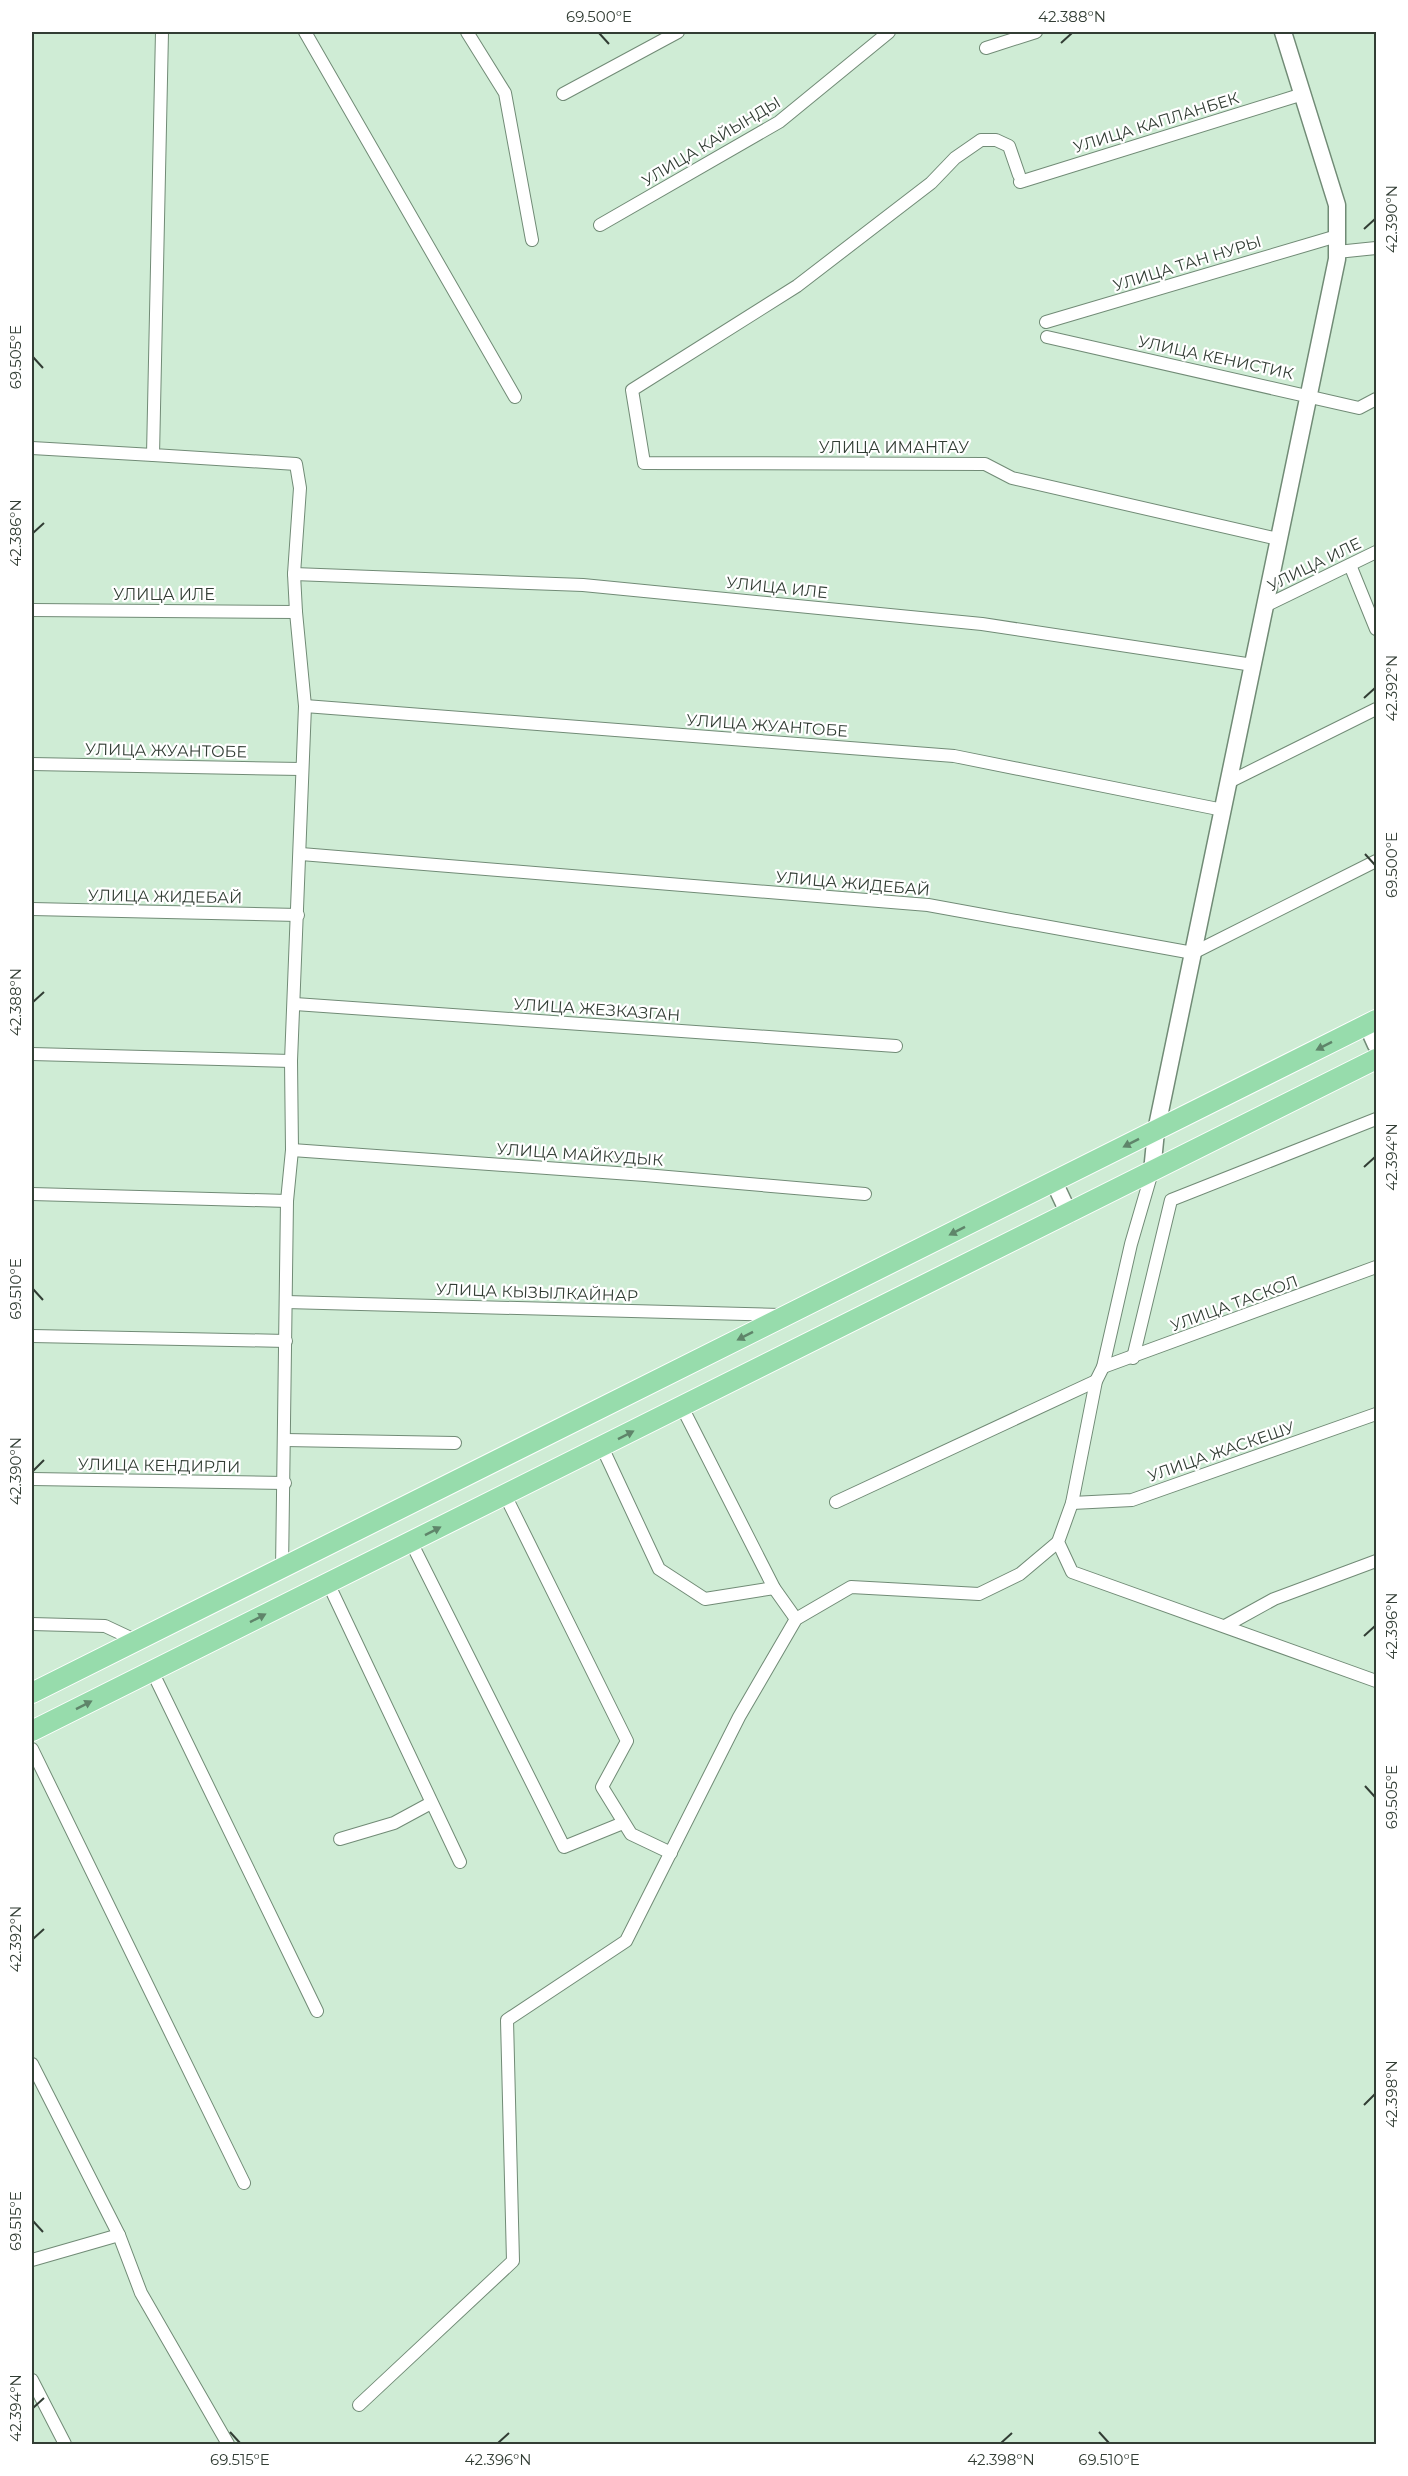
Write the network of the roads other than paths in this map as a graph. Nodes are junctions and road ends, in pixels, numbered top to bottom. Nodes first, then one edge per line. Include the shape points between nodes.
1 (162, 32) edge
2 (304, 32) edge
3 (467, 32) edge
4 (678, 32) edge
5 (889, 32) edge
6 (1036, 32) edge
7 (1283, 32) edge
8 (986, 48) dead end
9 (562, 94) dead end
10 (1303, 94) junction
11 (600, 225) dead end
12 (532, 240) dead end
13 (1337, 244) junction
14 (1377, 248) edge
15 (1046, 322) dead end
16 (1047, 337) dead end
17 (1307, 394) junction
18 (515, 397) dead end
19 (1377, 399) edge
20 (32, 448) edge
21 (153, 454) junction
22 (644, 463) joint
23 (1278, 538) junction
24 (1377, 552) edge
25 (1350, 565) junction
26 (294, 574) junction
27 (1265, 606) junction
28 (32, 610) edge
29 (296, 612) junction
30 (1377, 629) edge
31 (1253, 665) junction
32 (305, 706) junction
33 (1377, 708) edge
34 (32, 764) edge
35 (301, 769) junction
36 (1228, 782) junction
37 (1223, 810) junction
38 (301, 854) junction
39 (1377, 861) edge
40 (32, 909) edge
41 (298, 915) junction
42 (1193, 953) junction
43 (295, 1004) junction
44 (1372, 1022) edge
45 (1377, 1045) edge
46 (896, 1046) dead end
47 (32, 1054) edge
48 (1377, 1059) edge
49 (291, 1061) junction
50 (1377, 1119) edge
51 (1156, 1131) junction
52 (292, 1150) junction
53 (1152, 1172) junction
54 (1054, 1182) junction
55 (32, 1194) edge
56 (865, 1194) dead end
57 (287, 1201) junction
58 (1069, 1214) junction
59 (1377, 1267) edge
60 (286, 1302) junction
61 (786, 1316) junction
62 (32, 1336) edge
63 (286, 1341) junction
64 (1133, 1358) junction
65 (1103, 1367) junction
66 (1096, 1381) junction
67 (682, 1407) junction
68 (1377, 1414) edge
69 (285, 1440) junction
70 (455, 1443) dead end
71 (602, 1447) junction
72 (32, 1479) edge
73 (285, 1483) junction
74 (505, 1495) junction
75 (836, 1502) dead end
76 (1072, 1503) junction
77 (411, 1542) junction
78 (1058, 1542) junction
79 (1377, 1561) edge
80 (282, 1569) junction
81 (328, 1583) junction
82 (774, 1588) junction
83 (796, 1619) junction
84 (32, 1624) edge
85 (1225, 1626) junction
86 (137, 1641) junction
87 (152, 1671) junction
88 (1377, 1681) edge
89 (32, 1693) edge
90 (32, 1731) edge
91 (32, 1749) edge
92 (431, 1803) junction
93 (623, 1823) junction
94 (340, 1839) dead end
95 (671, 1853) junction
96 (460, 1862) dead end
97 (317, 2011) dead end
98 (32, 2064) edge
99 (244, 2184) dead end
100 (119, 2235) junction
101 (32, 2260) edge
102 (32, 2380) edge
103 (359, 2405) dead end
104 (65, 2445) edge
105 (228, 2445) edge

1 - 21 street
2 - 18 street
3 - 12 street via 505,93
4 - 9 street
5 - 11 street, УЛИЦА КАЙЫНДЫ via 779,122
6 - 8 street
7 - 10 street
10 - 13 street via 1337,205
10 - 22 street, УЛИЦА КАПЛАНБЕК via 1019,179 1009,146 996,140 981,140 955,158 932,183 797,286 632,390
13 - 14 street, УЛИЦА ТАН НУРЫ
13 - 15 street, УЛИЦА ТАН НУРЫ
13 - 17 street
16 - 17 street, УЛИЦА КЕНИСТИК
17 - 19 street, УЛИЦА КЕНИСТИК via 1359,408
17 - 23 street
20 - 21 street
21 - 26 street via 296,464 300,488
22 - 23 street, УЛИЦА ИМАНТАУ via 985,464 1012,478
23 - 27 street
24 - 25 street, УЛИЦА ИЛЕ
25 - 27 street, УЛИЦА ИЛЕ
25 - 30 street
26 - 29 street
26 - 31 street, УЛИЦА ИЛЕ via 619,588 982,624
27 - 31 street
28 - 29 street, УЛИЦА ИЛЕ
29 - 32 street
31 - 36 street
32 - 35 street
32 - 37 street, УЛИЦА ЖУАНТОБЕ via 954,756
33 - 36 street
34 - 35 street, УЛИЦА ЖУАНТОБЕ
35 - 38 street
36 - 37 street
37 - 42 street
38 - 41 street
38 - 42 street, УЛИЦА ЖИДЕБАЙ via 928,905
39 - 42 street
40 - 41 street, УЛИЦА ЖИДЕБАЙ
41 - 43 street
42 - 51 street
43 - 46 street, УЛИЦА ЖЕЗКАЗГАН
43 - 49 street
44 - 45 street
44 -> 51 main road
47 - 49 street
48 - 53 main road
49 - 52 street
50 - 64 street via 1171,1200
51 - 53 street
51 -> 54 main road
52 - 56 street, УЛИЦА МАЙКУДЫК
52 - 57 street
53 - 58 main road
53 - 65 street
54 - 58 street
54 -> 61 main road
55 - 57 street
57 - 60 street
58 - 67 main road
59 - 64 street, УЛИЦА ТАСКОЛ
60 - 61 street, УЛИЦА КЫЗЫЛКАЙНАР
60 - 63 street
61 -> 80 main road
62 - 63 street
63 - 69 street
64 - 65 street, УЛИЦА ТАСКОЛ
65 - 66 street
66 - 75 street
66 - 76 street
71 -> 67 main road
67 - 82 street
68 - 76 street, УЛИЦА ЖАСКЕШУ via 1132,1500
69 - 70 street
69 - 73 street
71 - 74 main road
71 - 82 street via 659,1569 705,1599
72 - 73 street, УЛИЦА КЕНДИРЛИ
73 - 80 street
77 -> 74 main road
74 - 93 street via 627,1741 602,1787
76 - 78 street
77 - 81 main road
77 - 93 street via 564,1847
78 - 83 street via 1020,1574 980,1594 851,1587
78 - 85 street via 1072,1572
79 - 85 street via 1274,1599
80 - 86 main road
87 -> 81 main road
81 - 92 street
82 - 83 street
83 - 95 street via 739,1717
84 - 86 street via 105,1626
85 - 88 street
86 - 89 main road
90 -> 87 main road
87 - 97 street
91 - 99 street
92 - 94 street via 394,1823
92 - 96 street
93 - 95 street via 631,1834
95 - 103 street via 626,1941 507,2020 513,2261
98 - 100 street
100 - 101 street
100 - 105 street via 141,2293
102 - 104 street

